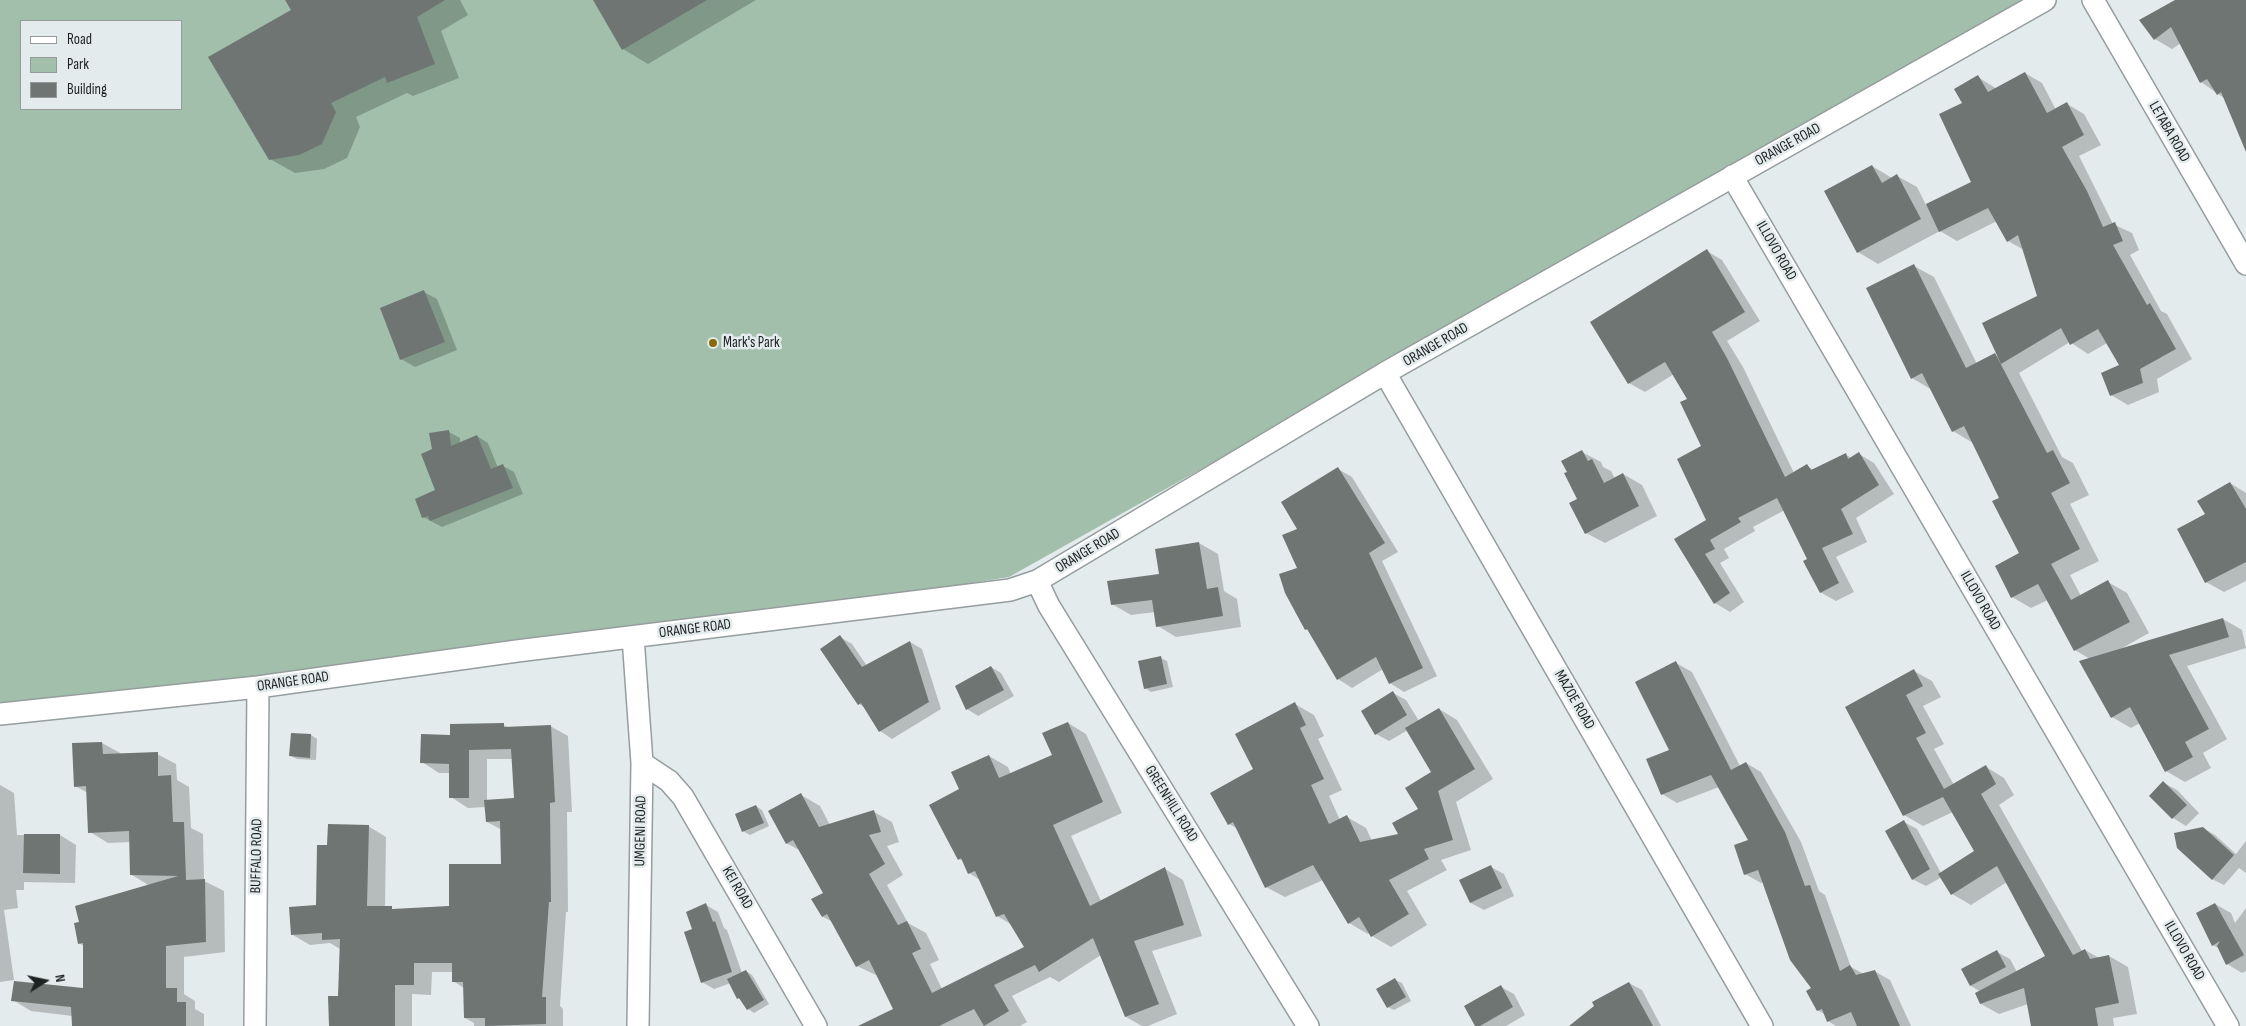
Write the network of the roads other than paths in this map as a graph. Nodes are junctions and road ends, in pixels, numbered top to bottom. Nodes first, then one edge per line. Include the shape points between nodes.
1 (2045, 0) edge
2 (2093, 0) edge
3 (1732, 176) junction
4 (2246, 264) edge
5 (1385, 373) junction
6 (1037, 581) junction
7 (633, 637) junction
8 (258, 687) junction
9 (0, 714) edge
10 (642, 764) junction
11 (255, 1026) edge
12 (638, 1026) edge
13 (816, 1026) edge
14 (1308, 1026) edge
15 (1762, 1026) edge
16 (2228, 1026) edge

1 - 3 street, ORANGE ROAD
2 - 4 street, LETABA ROAD
3 - 5 street, ORANGE ROAD
3 - 16 street, ILLOVO ROAD
5 - 6 street, ORANGE ROAD
5 - 15 street, MAZOE ROAD
6 - 7 street, ORANGE ROAD via 1010,590
6 - 14 street, GREENHILL ROAD via 1049,606
7 - 8 street, ORANGE ROAD
7 - 10 street, UMGENI ROAD
8 - 9 street, ORANGE ROAD
8 - 11 street, BUFFALO ROAD
10 - 12 street, UMGENI ROAD
10 - 13 street, KEI ROAD via 669,781 684,796

